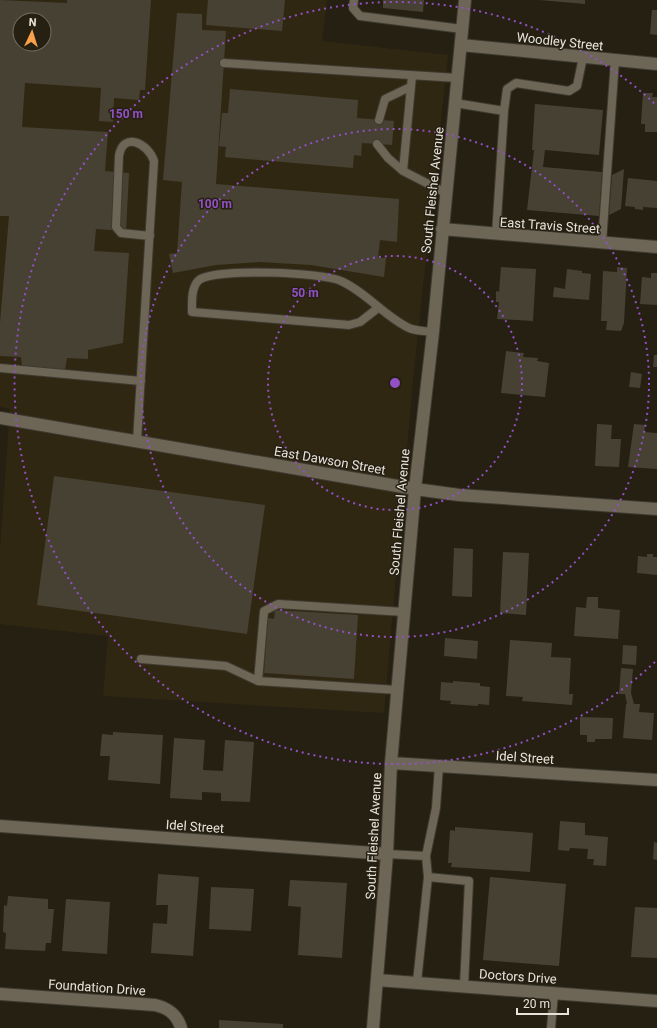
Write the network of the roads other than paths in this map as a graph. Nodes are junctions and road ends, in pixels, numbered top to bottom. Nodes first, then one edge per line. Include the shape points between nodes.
1 (354, 0) edge
2 (465, 0) edge
3 (462, 29) junction
4 (461, 45) junction
5 (583, 57) junction
6 (615, 60) junction
7 (224, 63) dead end
8 (657, 64) edge
9 (412, 76) junction
10 (458, 78) junction
11 (410, 87) junction
12 (455, 103) junction
13 (504, 111) junction
14 (379, 120) dead end
15 (377, 144) dead end
16 (403, 171) junction
17 (446, 193) junction
18 (442, 229) junction
19 (496, 234) junction
20 (150, 236) junction
21 (602, 243) junction
22 (657, 247) edge
23 (378, 308) junction
24 (433, 332) junction
25 (0, 368) edge
26 (141, 382) junction
27 (0, 418) edge
28 (137, 441) junction
29 (414, 489) junction
30 (657, 509) edge
31 (404, 612) junction
32 (141, 659) dead end
33 (258, 681) junction
34 (397, 690) junction
35 (391, 763) junction
36 (439, 766) junction
37 (657, 780) edge
38 (0, 826) edge
39 (387, 854) junction
40 (426, 856) junction
41 (428, 877) junction
42 (377, 980) junction
43 (417, 982) junction
44 (464, 986) junction
45 (554, 993) junction
46 (0, 994) edge
47 (657, 1001) edge
48 (181, 1028) edge
49 (373, 1028) edge
50 (552, 1028) edge

1 - 3 lane via 353,8 360,16
2 - 3 street, South Fleishel Avenue
3 - 4 street, South Fleishel Avenue
4 - 5 street, Woodley Street
4 - 10 street, South Fleishel Avenue
5 - 6 street, Woodley Street
5 - 13 lane via 577,86 569,91 516,83 507,90
6 - 8 street, Woodley Street
6 - 21 lane
7 - 9 lane
9 - 10 lane
9 - 11 lane
10 - 12 street, South Fleishel Avenue
11 - 14 lane via 385,99
11 - 16 lane
12 - 13 lane
12 - 17 street, South Fleishel Avenue
13 - 19 lane
15 - 16 lane
16 - 17 lane
17 - 18 street, South Fleishel Avenue
18 - 19 street, East Travis Street
18 - 24 street, South Fleishel Avenue
19 - 21 street, East Travis Street
20 - 20 lane via 154,161 148,148 138,143 126,143 122,146 119,156 116,227 121,233
20 - 26 lane
21 - 22 street, East Travis Street
23 - 23 lane via 347,284 332,277 264,272 202,278 193,292 192,312 349,325 360,322
23 - 24 lane via 408,328
24 - 29 street, South Fleishel Avenue
25 - 26 lane
26 - 28 lane
27 - 28 street, East Dawson Street
28 - 29 street, East Dawson Street
29 - 30 street, East Dawson Street via 459,495
29 - 31 street, South Fleishel Avenue
31 - 33 lane via 278,604 264,611
31 - 34 street, South Fleishel Avenue
32 - 33 lane via 226,666
33 - 34 lane
34 - 35 street, South Fleishel Avenue
35 - 36 street, Idel Street
35 - 39 street, South Fleishel Avenue
36 - 37 street, Idel Street
36 - 40 lane via 436,808
38 - 39 street, Idel Street
39 - 40 lane
39 - 42 street, South Fleishel Avenue
40 - 41 lane
41 - 43 lane
41 - 44 lane via 469,881
42 - 43 street, Doctors Drive
42 - 49 street, South Fleishel Avenue
43 - 44 street, Doctors Drive
44 - 45 street, Doctors Drive
45 - 47 street, Doctors Drive
45 - 50 lane
46 - 48 street, Foundation Drive via 155,1005 174,1014

